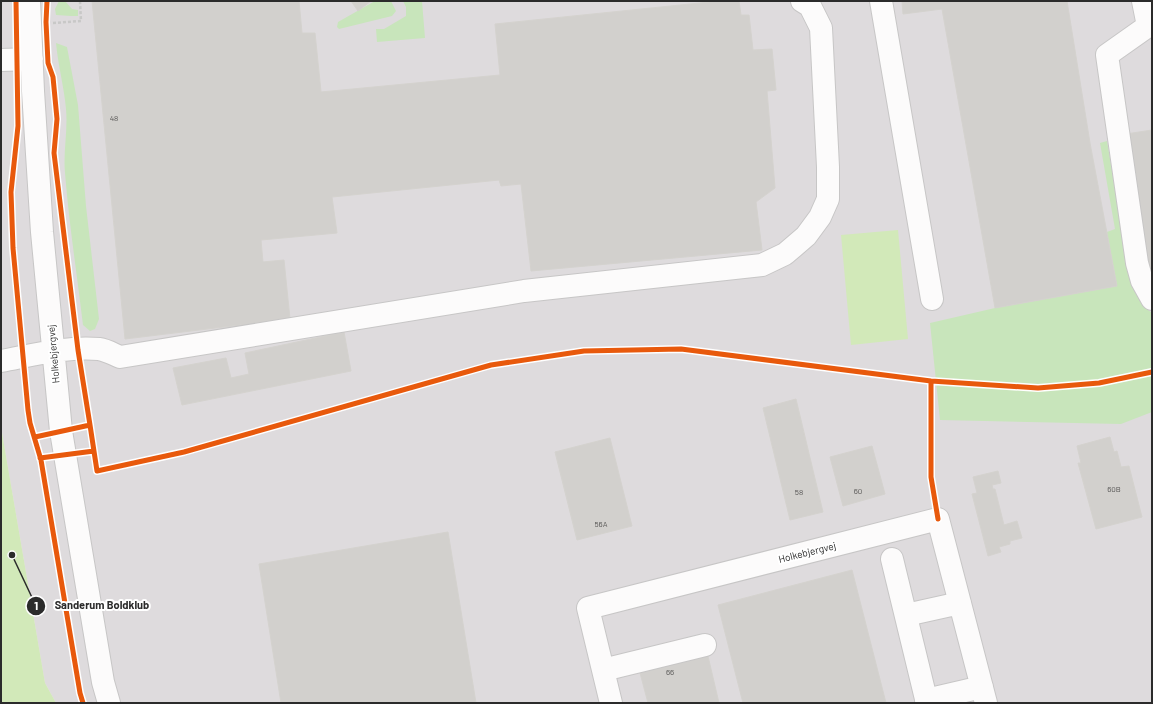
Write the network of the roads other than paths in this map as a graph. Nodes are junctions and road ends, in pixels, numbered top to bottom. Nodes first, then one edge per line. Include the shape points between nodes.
1 (29, 1) edge
2 (802, 1) edge
3 (881, 1) edge
4 (1144, 1) edge
5 (1, 60) edge
6 (32, 60) junction
7 (1152, 299) edge
8 (932, 300) dead end
9 (52, 352) junction
10 (1, 361) edge
11 (892, 559) dead end
12 (960, 603) junction
13 (906, 615) junction
14 (705, 645) dead end
15 (603, 670) junction
16 (984, 695) edge
17 (927, 701) edge
18 (109, 703) edge
19 (611, 703) edge

1 - 6 street, Holkebjergvej
2 - 9 street via 810,6 821,28 828,199 820,218 806,236 785,254 762,264 524,291 120,357 101,349
3 - 8 street
4 - 7 street via 1148,26 1107,55 1137,263
5 - 6 street
6 - 9 street, Holkebjergvej
9 - 10 street
9 - 18 street, Holkebjergvej via 61,431 103,682
11 - 13 street
12 - 13 street
12 - 15 street, Holkebjergvej via 938,519 588,608
12 - 16 street, Holkebjergvej
13 - 17 street
14 - 15 street
15 - 19 street, Holkebjergvej
16 - 17 street

